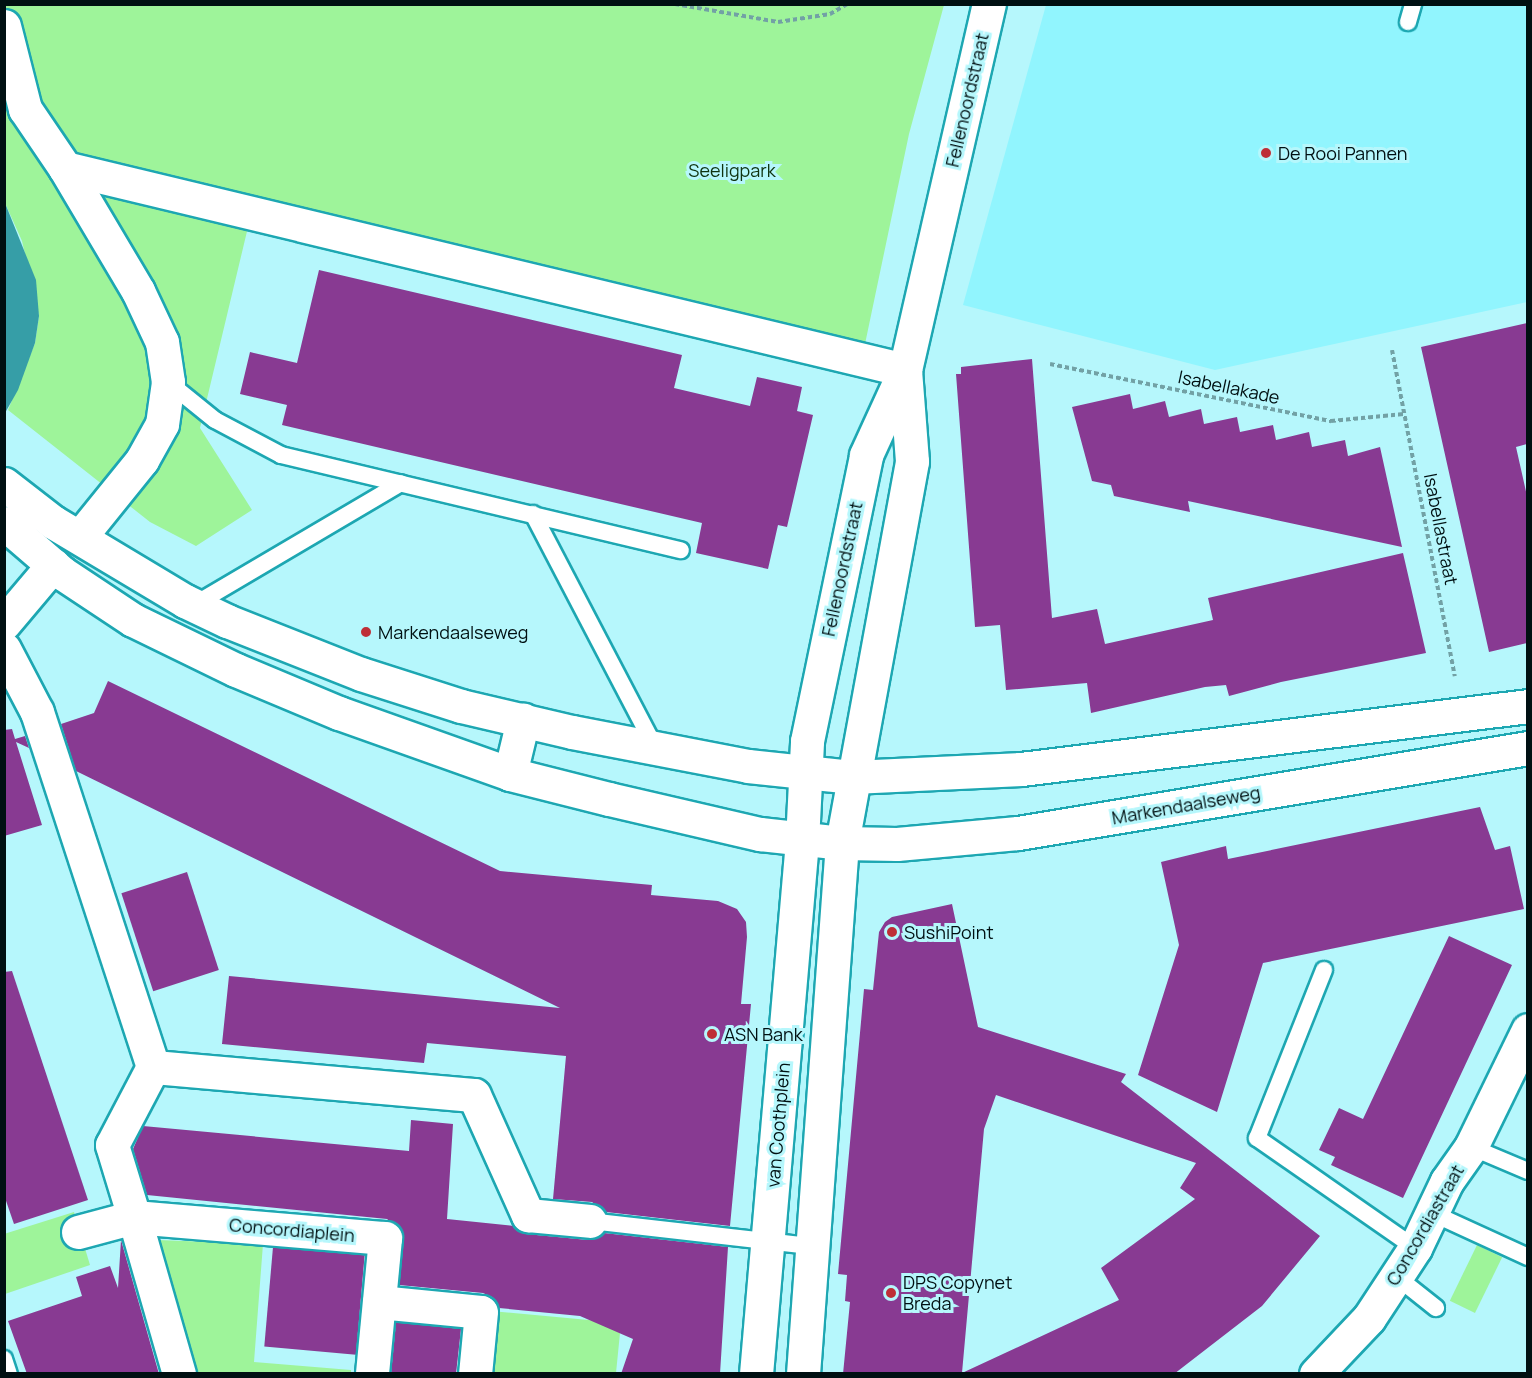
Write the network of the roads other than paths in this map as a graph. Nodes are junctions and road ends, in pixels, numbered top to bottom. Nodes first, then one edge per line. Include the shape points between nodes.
1 (5, 4) edge
2 (989, 4) edge
3 (1413, 4) edge
4 (4, 12) edge
5 (1408, 22) dead end
6 (4, 26) edge
7 (65, 168) junction
8 (905, 370) junction
9 (168, 382) junction
10 (401, 483) junction
11 (4, 484) edge
12 (533, 514) junction
13 (4, 523) edge
14 (88, 527) dead end
15 (681, 550) dead end
16 (53, 565) junction
17 (194, 605) junction
18 (4, 623) edge
19 (4, 649) edge
20 (1527, 706) edge
21 (523, 720) junction
22 (1527, 748) edge
23 (656, 749) junction
24 (510, 774) junction
25 (805, 775) junction
26 (853, 777) junction
27 (802, 841) junction
28 (842, 843) junction
29 (1324, 970) dead end
30 (1527, 1030) edge
31 (153, 1067) junction
32 (1471, 1147) junction
33 (1527, 1171) edge
34 (1432, 1213) junction
35 (134, 1217) junction
36 (590, 1221) joint
37 (78, 1232) dead end
38 (768, 1242) junction
39 (811, 1246) junction
40 (1415, 1248) junction
41 (1527, 1257) edge
42 (1396, 1277) junction
43 (379, 1302) junction
44 (1436, 1308) dead end
45 (4, 1359) edge
46 (9, 1374) edge
47 (179, 1374) edge
48 (372, 1374) edge
49 (474, 1374) edge
50 (756, 1374) edge
51 (803, 1374) edge
52 (1316, 1374) edge

1 - 4 street
2 - 8 street, Fellenoordstraat
3 - 5 lane
6 - 7 street via 25,109
7 - 8 street
7 - 9 street via 138,291 162,342
8 - 25 street, Fellenoordstraat via 866,455 810,730
8 - 26 street, Fellenoordstraat via 912,461
9 - 10 lane via 215,420 281,455
9 - 14 street via 162,424
10 - 12 lane
10 - 17 lane
11 - 17 street via 53,522
12 - 15 lane
12 - 23 lane
13 - 16 street, Markendaalseweg
16 - 18 street
16 - 24 street, Markendaalseweg via 133,620 236,670 339,713
17 - 21 street via 361,674 461,706
19 - 31 street via 37,712
20 - 26 street via 1021,770
21 - 23 street
21 - 24 street
22 - 28 street, Markendaalseweg via 1018,832 897,844
23 - 25 street
24 - 27 street, Markendaalseweg
25 - 26 street
25 - 27 street
26 - 28 street
27 - 28 street, Markendaalseweg
27 - 38 street, van Coothplein
28 - 39 street
29 - 40 lane via 1257,1138
30 - 32 street, Concordiastraat
31 - 35 street via 112,1145
31 - 36 street via 474,1095 528,1215
32 - 33 lane
32 - 34 street, Concordiastraat via 1447,1181
34 - 40 street, Concordiastraat
34 - 41 lane
35 - 37 street, Concordiaplein
35 - 43 street, Concordiaplein via 385,1238
35 - 47 street
36 - 38 lane
38 - 39 lane
38 - 50 street, van Coothplein
39 - 51 street
40 - 42 street, Concordiastraat
42 - 44 lane
42 - 52 street, Concordiastraat via 1369,1318
43 - 48 street, Concordiaplein
43 - 49 street via 481,1312
45 - 46 lane

